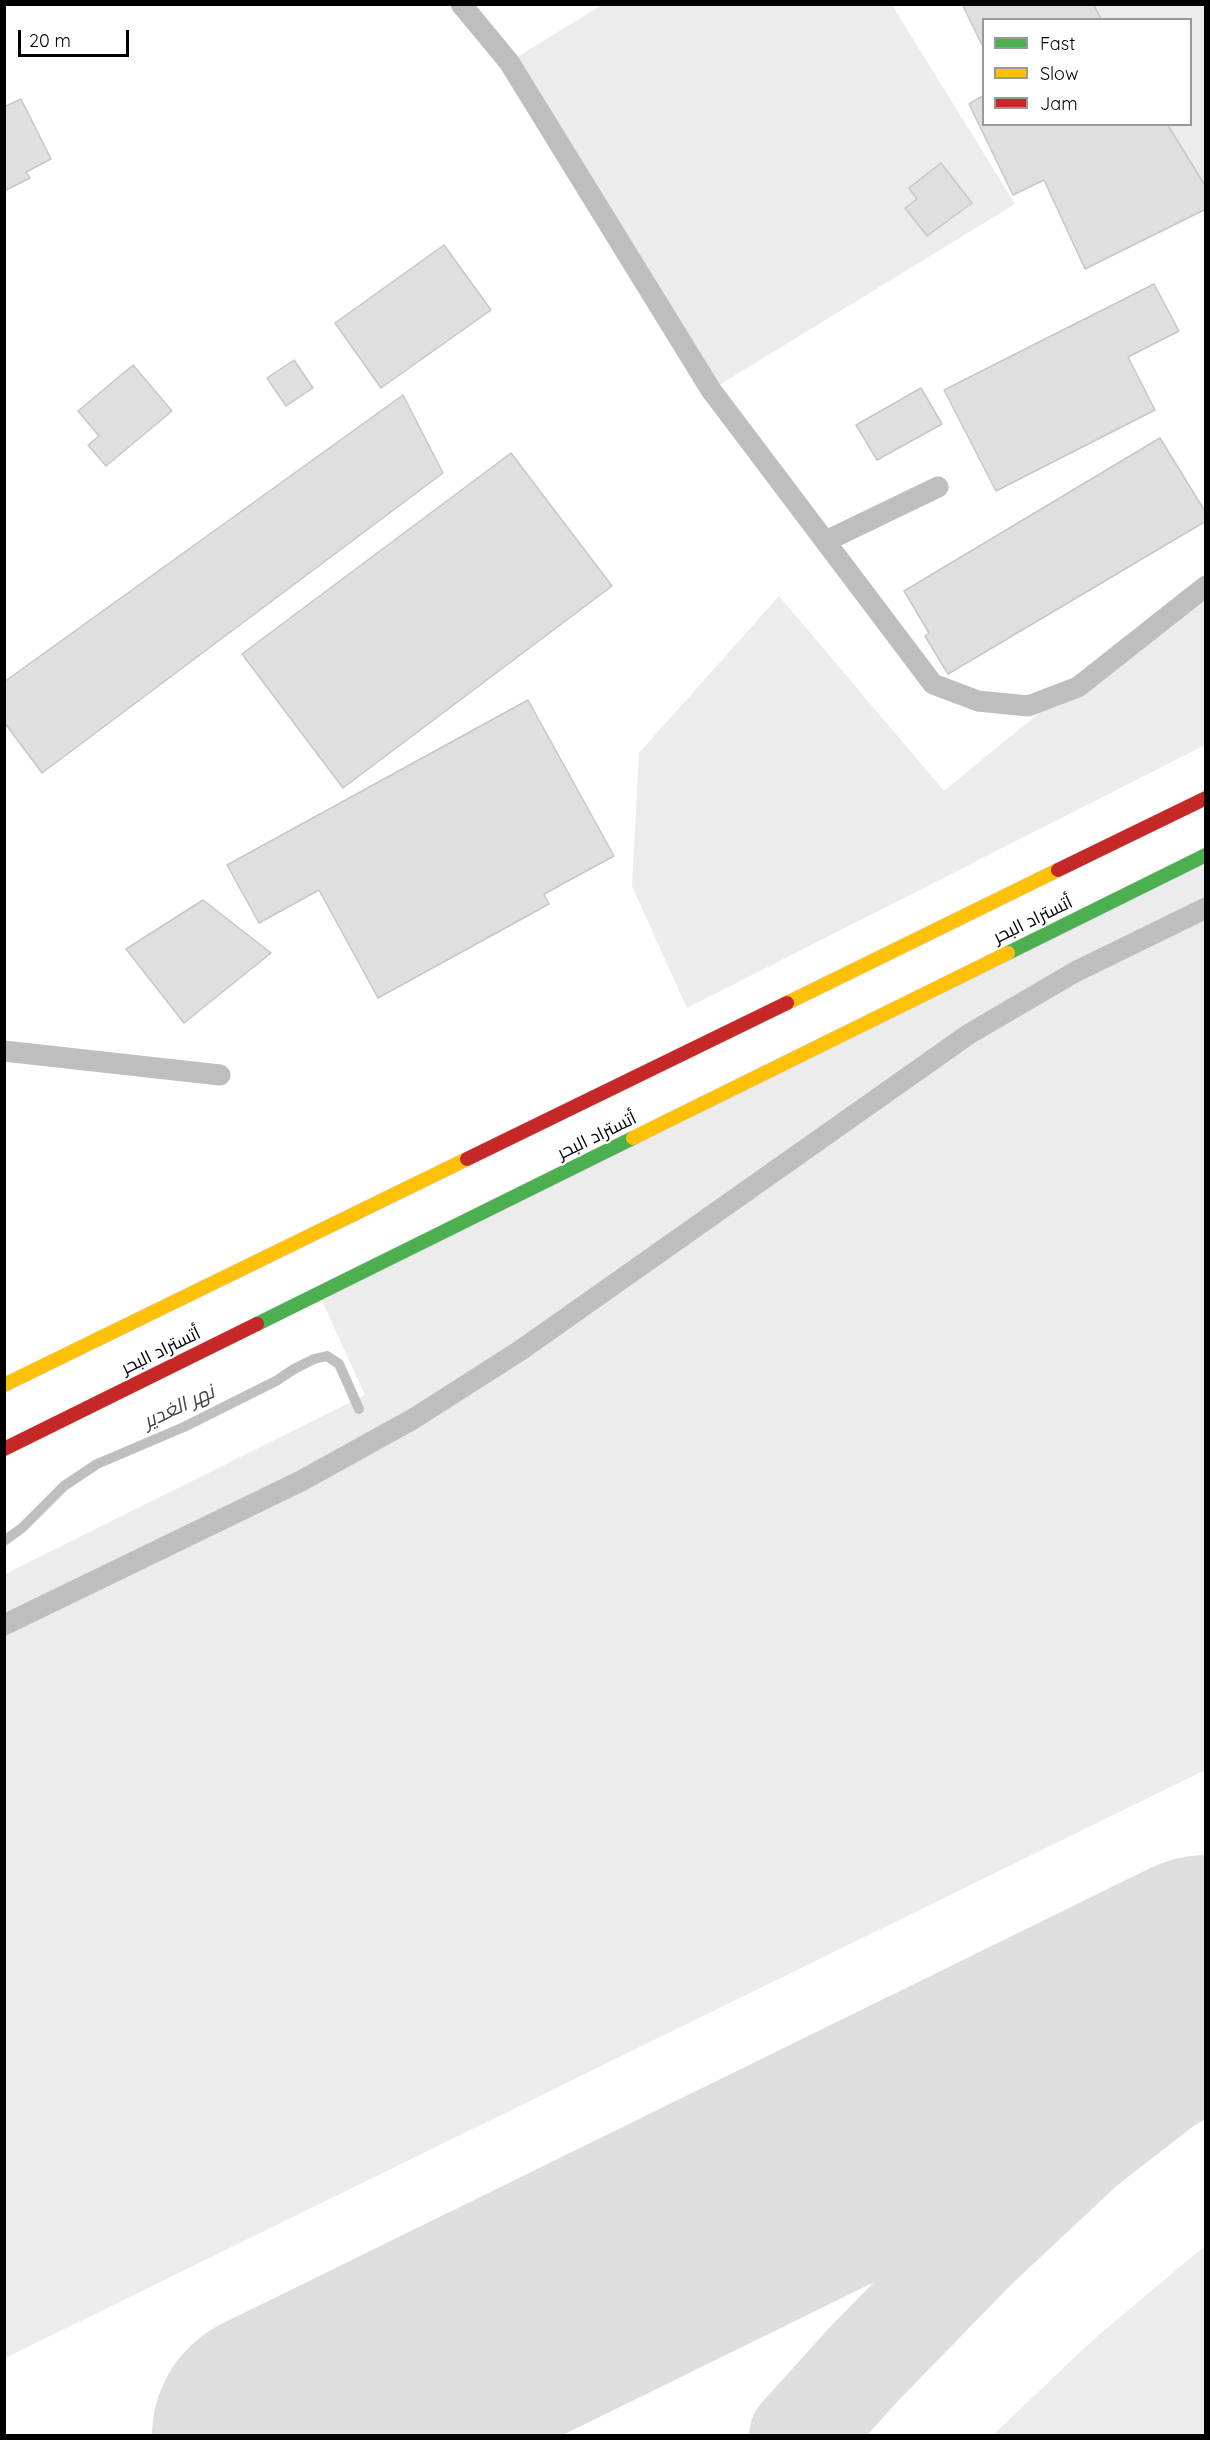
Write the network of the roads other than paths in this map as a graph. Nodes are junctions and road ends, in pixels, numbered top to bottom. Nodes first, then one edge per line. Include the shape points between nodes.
1 (461, 4) edge
2 (938, 487) dead end
3 (826, 541) junction
4 (1206, 586) edge
5 (1206, 798) edge
6 (1206, 855) edge
7 (1206, 908) edge
8 (4, 1052) edge
9 (220, 1075) dead end
10 (4, 1385) edge
11 (4, 1449) edge
12 (4, 1625) edge

1 - 3 lane via 509,62 711,390
2 - 3 lane
3 - 4 lane via 933,684 978,701 1028,706 1078,687
5 - 10 highway, أتستراد البحر
6 - 11 highway, أتستراد البحر
7 - 12 lane via 1075,972 969,1034 521,1350 413,1419 301,1481
8 - 9 lane

